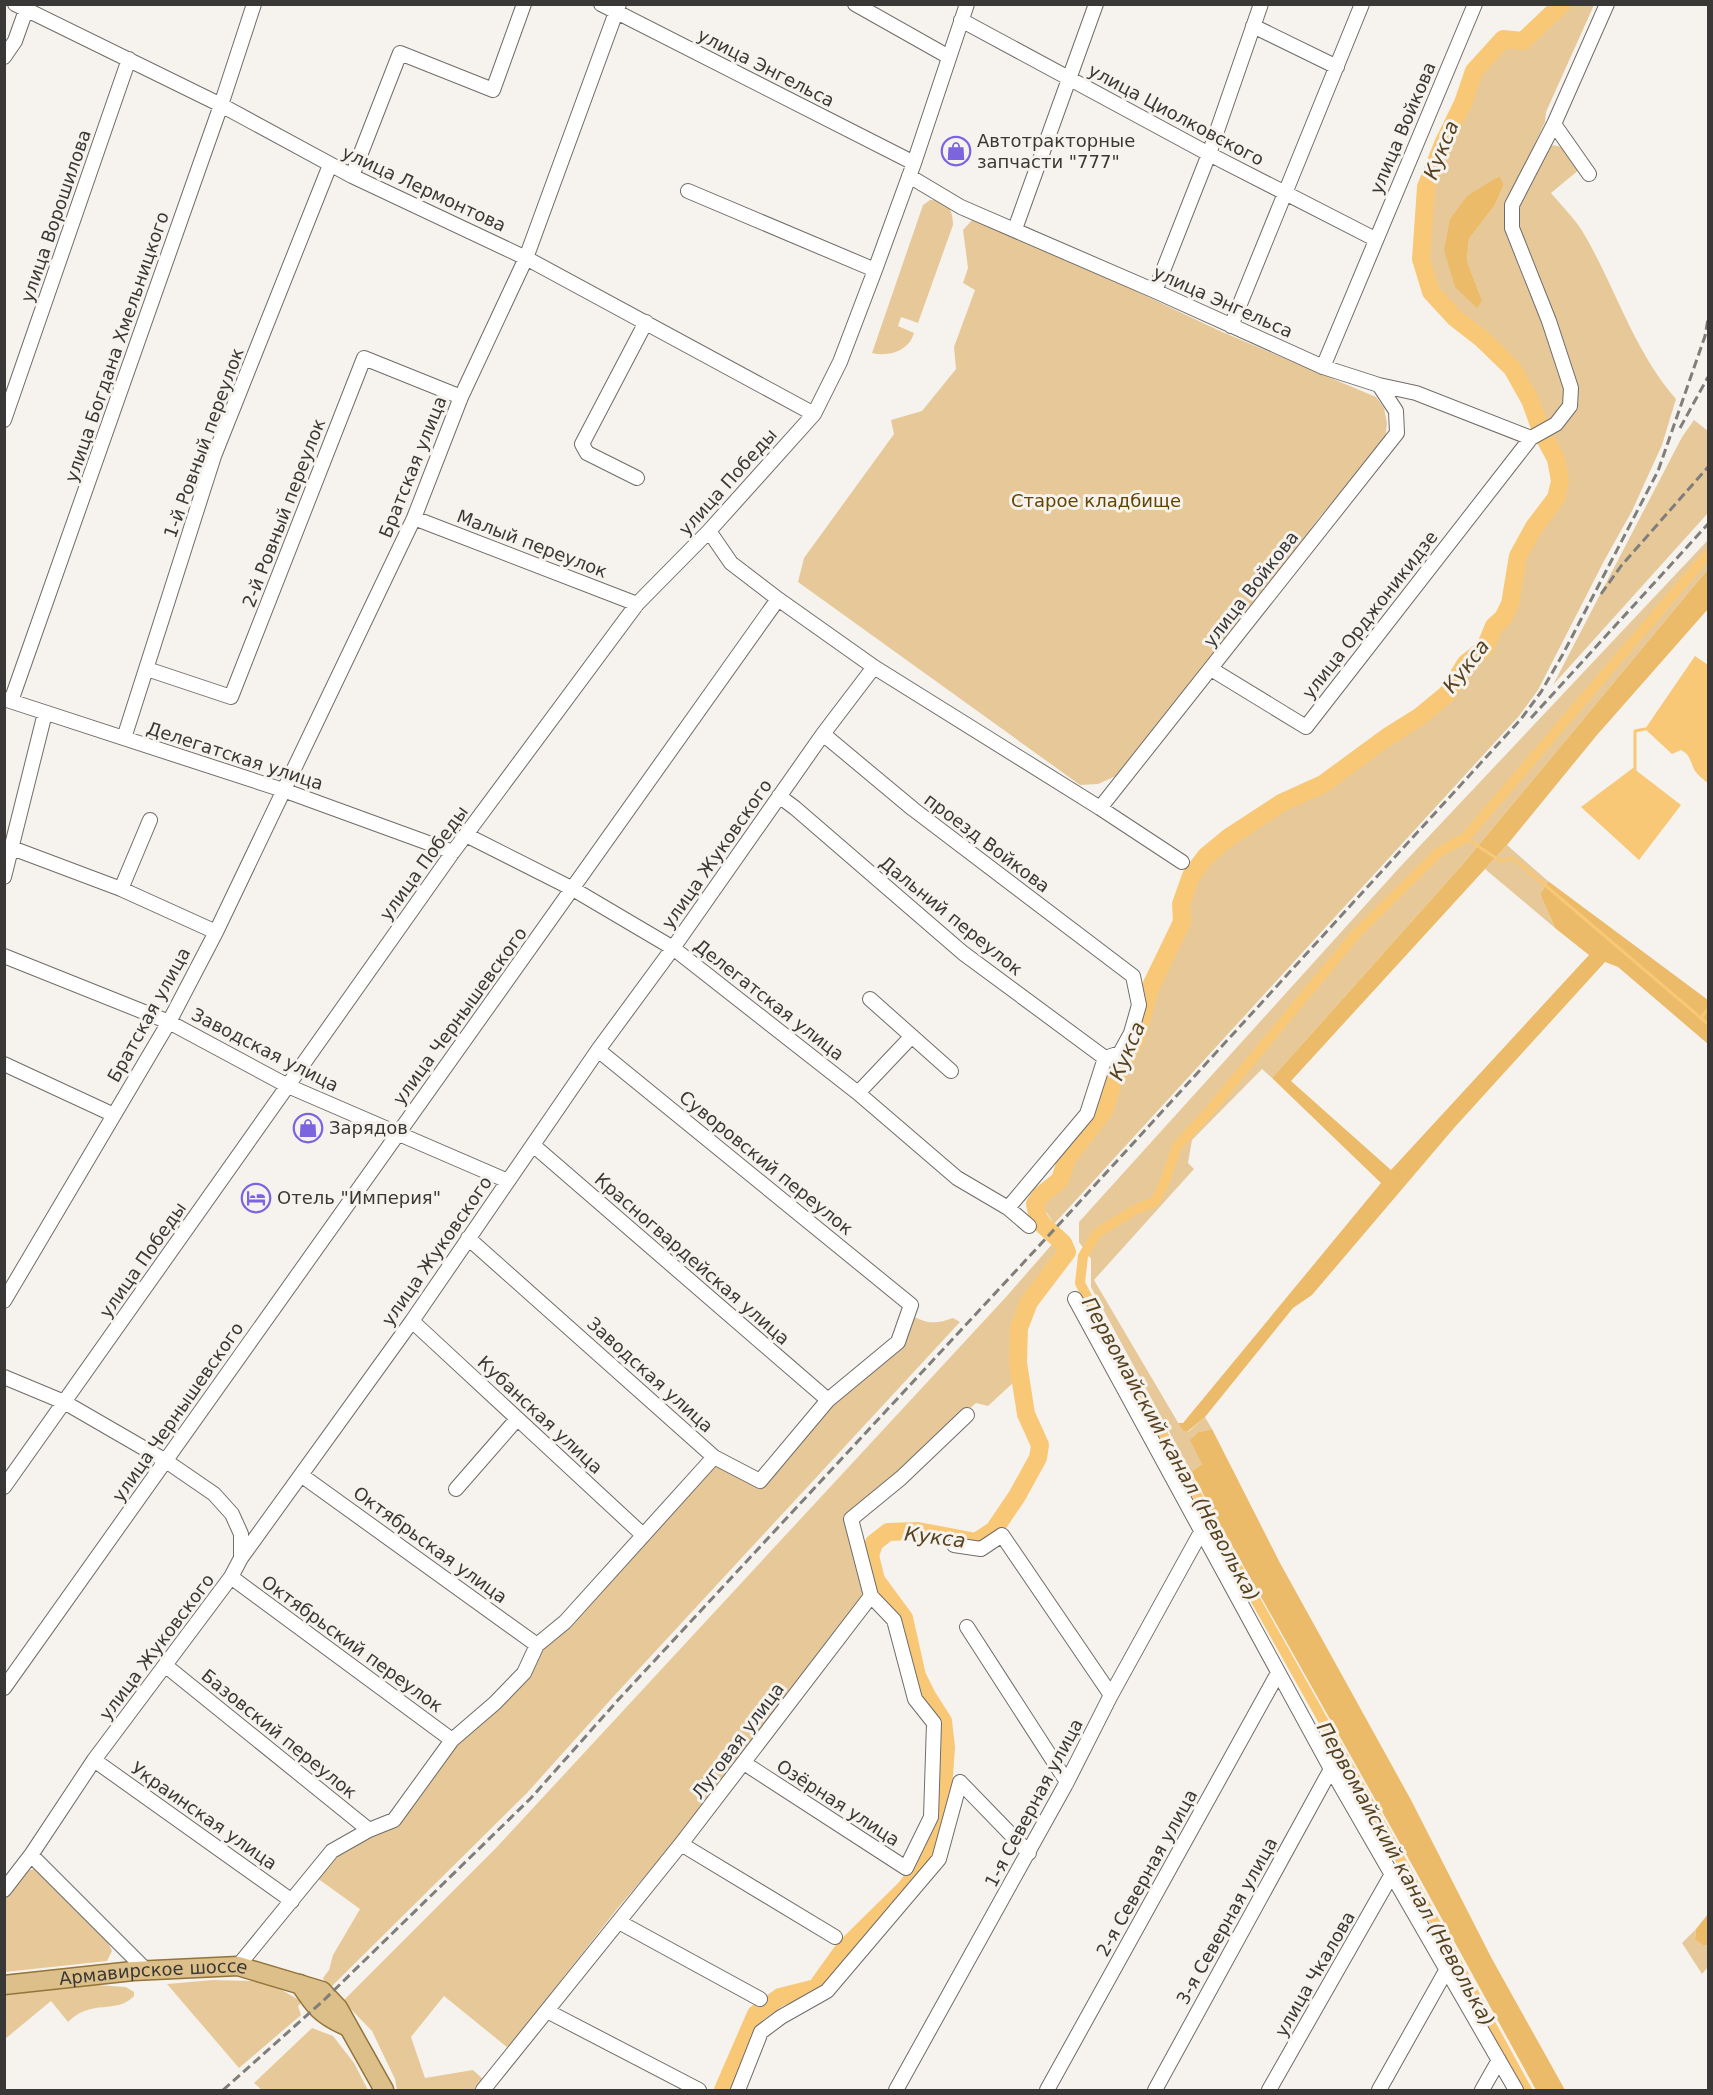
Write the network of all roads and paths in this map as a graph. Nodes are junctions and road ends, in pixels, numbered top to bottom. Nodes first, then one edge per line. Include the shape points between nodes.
1 (254, 4) edge
2 (525, 4) edge
3 (601, 4) edge
4 (855, 4) edge
5 (967, 4) edge
6 (1096, 4) edge
7 (1261, 4) edge
8 (1362, 4) edge
9 (1475, 4) edge
10 (1607, 4) edge
11 (21, 7) edge
12 (617, 8) edge
13 (961, 20) junction
14 (1253, 26) junction
15 (4, 57) edge
16 (949, 57) junction
17 (129, 59) junction
18 (1337, 67) junction
19 (1069, 79) junction
20 (221, 105) junction
21 (1554, 124) junction
22 (1209, 154) junction
23 (330, 165) junction
24 (911, 170) junction
25 (1589, 174) dead end
26 (352, 176) junction
27 (688, 192) dead end
28 (1286, 192) junction
29 (1015, 229) junction
30 (1375, 239) junction
31 (526, 258) junction
32 (876, 270) junction
33 (1155, 291) junction
34 (646, 322) junction
35 (1231, 326) junction
36 (1323, 367) junction
37 (1379, 385) junction
38 (461, 397) junction
39 (814, 414) junction
40 (4, 420) edge
41 (1531, 438) junction
42 (637, 478) dead end
43 (414, 518) junction
44 (709, 531) junction
45 (778, 599) junction
46 (637, 604) junction
47 (874, 667) junction
48 (147, 669) junction
49 (1211, 669) junction
50 (8, 700) edge
51 (45, 713) junction
52 (823, 734) junction
53 (124, 738) junction
54 (283, 790) junction
55 (779, 796) junction
56 (1100, 808) junction
57 (150, 820) dead end
58 (466, 835) junction
59 (12, 848) junction
60 (453, 852) junction
61 (1182, 862) dead end
62 (4, 877) edge
63 (121, 889) junction
64 (573, 889) junction
65 (216, 932) junction
66 (673, 948) junction
67 (4, 957) edge
68 (870, 999) dead end
69 (169, 1022) junction
70 (912, 1036) junction
71 (598, 1050) junction
72 (1105, 1058) junction
73 (4, 1064) edge
74 (951, 1071) dead end
75 (288, 1086) junction
76 (858, 1093) junction
77 (114, 1115) junction
78 (398, 1132) junction
79 (533, 1145) junction
80 (508, 1180) junction
81 (1008, 1208) junction
82 (1029, 1226) dead end
83 (468, 1238) junction
84 (1075, 1299) dead end
85 (4, 1301) edge
86 (412, 1321) junction
87 (4, 1377) edge
88 (828, 1400) junction
89 (64, 1402) junction
90 (967, 1415) dead end
91 (517, 1419) junction
92 (714, 1457) junction
93 (166, 1461) junction
94 (301, 1475) junction
95 (4, 1487) edge
96 (456, 1489) dead end
97 (1201, 1532) junction
98 (643, 1535) junction
99 (954, 1545) dead end
100 (241, 1558) junction
101 (231, 1577) junction
102 (871, 1596) junction
103 (967, 1627) dead end
104 (537, 1645) junction
105 (166, 1666) junction
106 (1278, 1673) junction
107 (4, 1688) edge
108 (1111, 1695) junction
109 (452, 1740) junction
110 (94, 1760) junction
111 (744, 1763) junction
112 (1331, 1769) junction
113 (1067, 1782) junction
114 (369, 1830) junction
115 (681, 1844) junction
116 (1029, 1853) junction
117 (31, 1856) junction
118 (1392, 1874) junction
119 (4, 1890) edge
120 (292, 1900) junction
121 (619, 1922) junction
122 (835, 1938) dead end
123 (238, 1966) junction
124 (1447, 1969) junction
125 (146, 1970) junction
126 (4, 1985) edge
127 (760, 1999) dead end
128 (547, 2012) junction
129 (1499, 2060) junction
130 (488, 2089) edge
131 (384, 2091) edge
132 (699, 2091) edge
133 (738, 2091) edge
134 (896, 2091) edge
135 (1047, 2091) edge
136 (1155, 2091) edge
137 (1269, 2091) edge
138 (1379, 2091) edge
139 (1482, 2091) edge
140 (1516, 2091) edge

1 - 20 street, улица Богдана Хмельницкого
2 - 26 street via 493,90 399,53
3 - 12 street, улица Энгельса
4 - 16 street
5 - 13 street, улица Победы
6 - 19 street
7 - 14 street
8 - 18 street
9 - 30 street, улица Войкова
10 - 21 street
11 - 15 street via 15,41
11 - 17 street, улица Лермонтова
12 - 24 street, улица Энгельса
12 - 31 street, Братская улица
13 - 16 street, улица Победы
13 - 19 street, улица Циолковского
14 - 18 street
14 - 22 street
16 - 24 street, улица Победы
17 - 20 street, улица Лермонтова
17 - 40 street, улица Ворошилова
18 - 28 street
19 - 22 street, улица Циолковского
19 - 29 street
20 - 23 street, улица Лермонтова
20 - 50 street, улица Богдана Хмельницкого
21 - 25 street
21 - 41 street via 1512,205 1512,228 1550,321 1570,388 1570,406 1556,424
22 - 28 street, улица Циолковского
22 - 33 street
23 - 26 street, улица Лермонтова
23 - 48 street, 1-й Ровный переулок via 214,456
24 - 29 street, улица Энгельса via 961,207
24 - 32 street, улица Победы
26 - 31 street, улица Лермонтова
27 - 32 street
28 - 30 street, улица Циолковского
28 - 35 street
29 - 33 street, улица Энгельса
30 - 36 street, улица Войкова
31 - 34 street, улица Лермонтова
31 - 38 street, Братская улица
32 - 39 street, улица Победы via 840,362
33 - 35 street, улица Энгельса
34 - 39 street, улица Лермонтова
34 - 42 street via 582,444 587,453
35 - 36 street, улица Энгельса
36 - 37 street, улица Энгельса
37 - 41 street, улица Энгельса via 1416,393
37 - 49 street, улица Войкова via 1396,411 1397,433
38 - 43 street, Братская улица
38 - 48 street, 2-й Ровный переулок via 364,358 231,697
39 - 44 street, улица Победы
41 - 49 street, улица Орджоникидзе via 1306,727
43 - 46 street, Малый переулок
43 - 54 street, Братская улица
44 - 45 street via 731,562
44 - 46 street, улица Победы
45 - 47 street
45 - 64 street, улица Чернышевского
46 - 58 street, улица Победы
47 - 52 street, улица Жуковского
47 - 56 street
48 - 53 street, 1-й Ровный переулок
49 - 56 street, улица Войкова
50 - 51 street, Делегатская улица
51 - 53 street, Делегатская улица
51 - 59 street
52 - 55 street, улица Жуковского
52 - 72 street, проезд Войкова via 913,809 1133,976 1139,1005 1131,1033 1120,1053
53 - 54 street, Делегатская улица
54 - 60 street, Делегатская улица
54 - 65 street, Братская улица
55 - 66 street, улица Жуковского
55 - 72 street, Дальний переулок via 963,953
56 - 61 street
57 - 63 street
58 - 60 street, улица Победы
58 - 64 street, Делегатская улица
59 - 62 street
59 - 63 street
60 - 75 street, улица Победы
63 - 65 street
64 - 66 street, Делегатская улица
64 - 78 street, улица Чернышевского
65 - 69 street, Братская улица
66 - 71 street, улица Жуковского
66 - 76 street, Делегатская улица
67 - 69 street, Заводская улица
68 - 70 street
69 - 75 street, Заводская улица
69 - 77 street, Братская улица
70 - 74 street
70 - 76 street
71 - 79 street, улица Жуковского
71 - 88 street, Суворовский переулок via 911,1305 898,1342
72 - 81 street via 1088,1114
73 - 77 street
75 - 78 street, Заводская улица
75 - 89 street, улица Победы
76 - 81 street, Делегатская улица via 957,1178
77 - 85 street, Братская улица
78 - 80 street, Заводская улица
78 - 93 street, улица Чернышевского
79 - 80 street, улица Жуковского
79 - 88 street, Красногвардейская улица
80 - 83 street, улица Жуковского
81 - 82 street, Делегатская улица
83 - 86 street, улица Жуковского
83 - 92 street, Заводская улица
84 - 97 street
86 - 91 street, Кубанская улица
86 - 94 street, улица Жуковского
87 - 89 street
88 - 92 street, Заводская улица via 760,1481
89 - 93 street
89 - 95 street, улица Победы
90 - 102 street via 851,1519
91 - 96 street
91 - 98 street, Кубанская улица
92 - 98 street
93 - 100 street via 214,1494 232,1514 241,1534
93 - 107 street, улица Чернышевского
94 - 100 street, улица Жуковского
94 - 104 street, Октябрьская улица
97 - 106 street
97 - 108 street, 1-я Северная улица
98 - 104 street via 565,1622
99 - 108 street via 981,1549 1002,1535
100 - 101 street, улица Жуковского
101 - 105 street, улица Жуковского
101 - 109 street, Октябрьский переулок
102 - 111 street, Луговая улица
102 - 111 street, Озёрная улица via 894,1620 915,1699 934,1723 931,1817 906,1868
103 - 113 street
104 - 109 street via 524,1673
105 - 110 street, улица Жуковского
105 - 114 street, Базовский переулок
106 - 112 street
106 - 135 street, 2-я Северная улица
108 - 113 street, 1-я Северная улица
109 - 114 street via 394,1820
110 - 117 street, улица Жуковского
110 - 120 street, Украинская улица
111 - 115 street, Луговая улица
112 - 118 street
112 - 136 street, 3-я Северная улица
113 - 116 street, 1-я Северная улица
114 - 120 street via 332,1851
115 - 121 street, Луговая улица
115 - 122 street
116 - 133 street via 960,1782 939,1859 827,1991 761,2032
116 - 134 street, 1-я Северная улица
117 - 119 street, улица Жуковского
117 - 125 street
118 - 124 street
118 - 137 street, улица Чкалова
120 - 123 street
121 - 127 street
121 - 128 street, Луговая улица
123 - 125 main road, Армавирское шоссе
123 - 131 main road, Армавирское шоссе via 322,1991 338,2008
124 - 129 street
124 - 138 street
125 - 126 main road, Армавирское шоссе
128 - 130 street, Луговая улица
128 - 132 street
129 - 139 street
129 - 140 street

